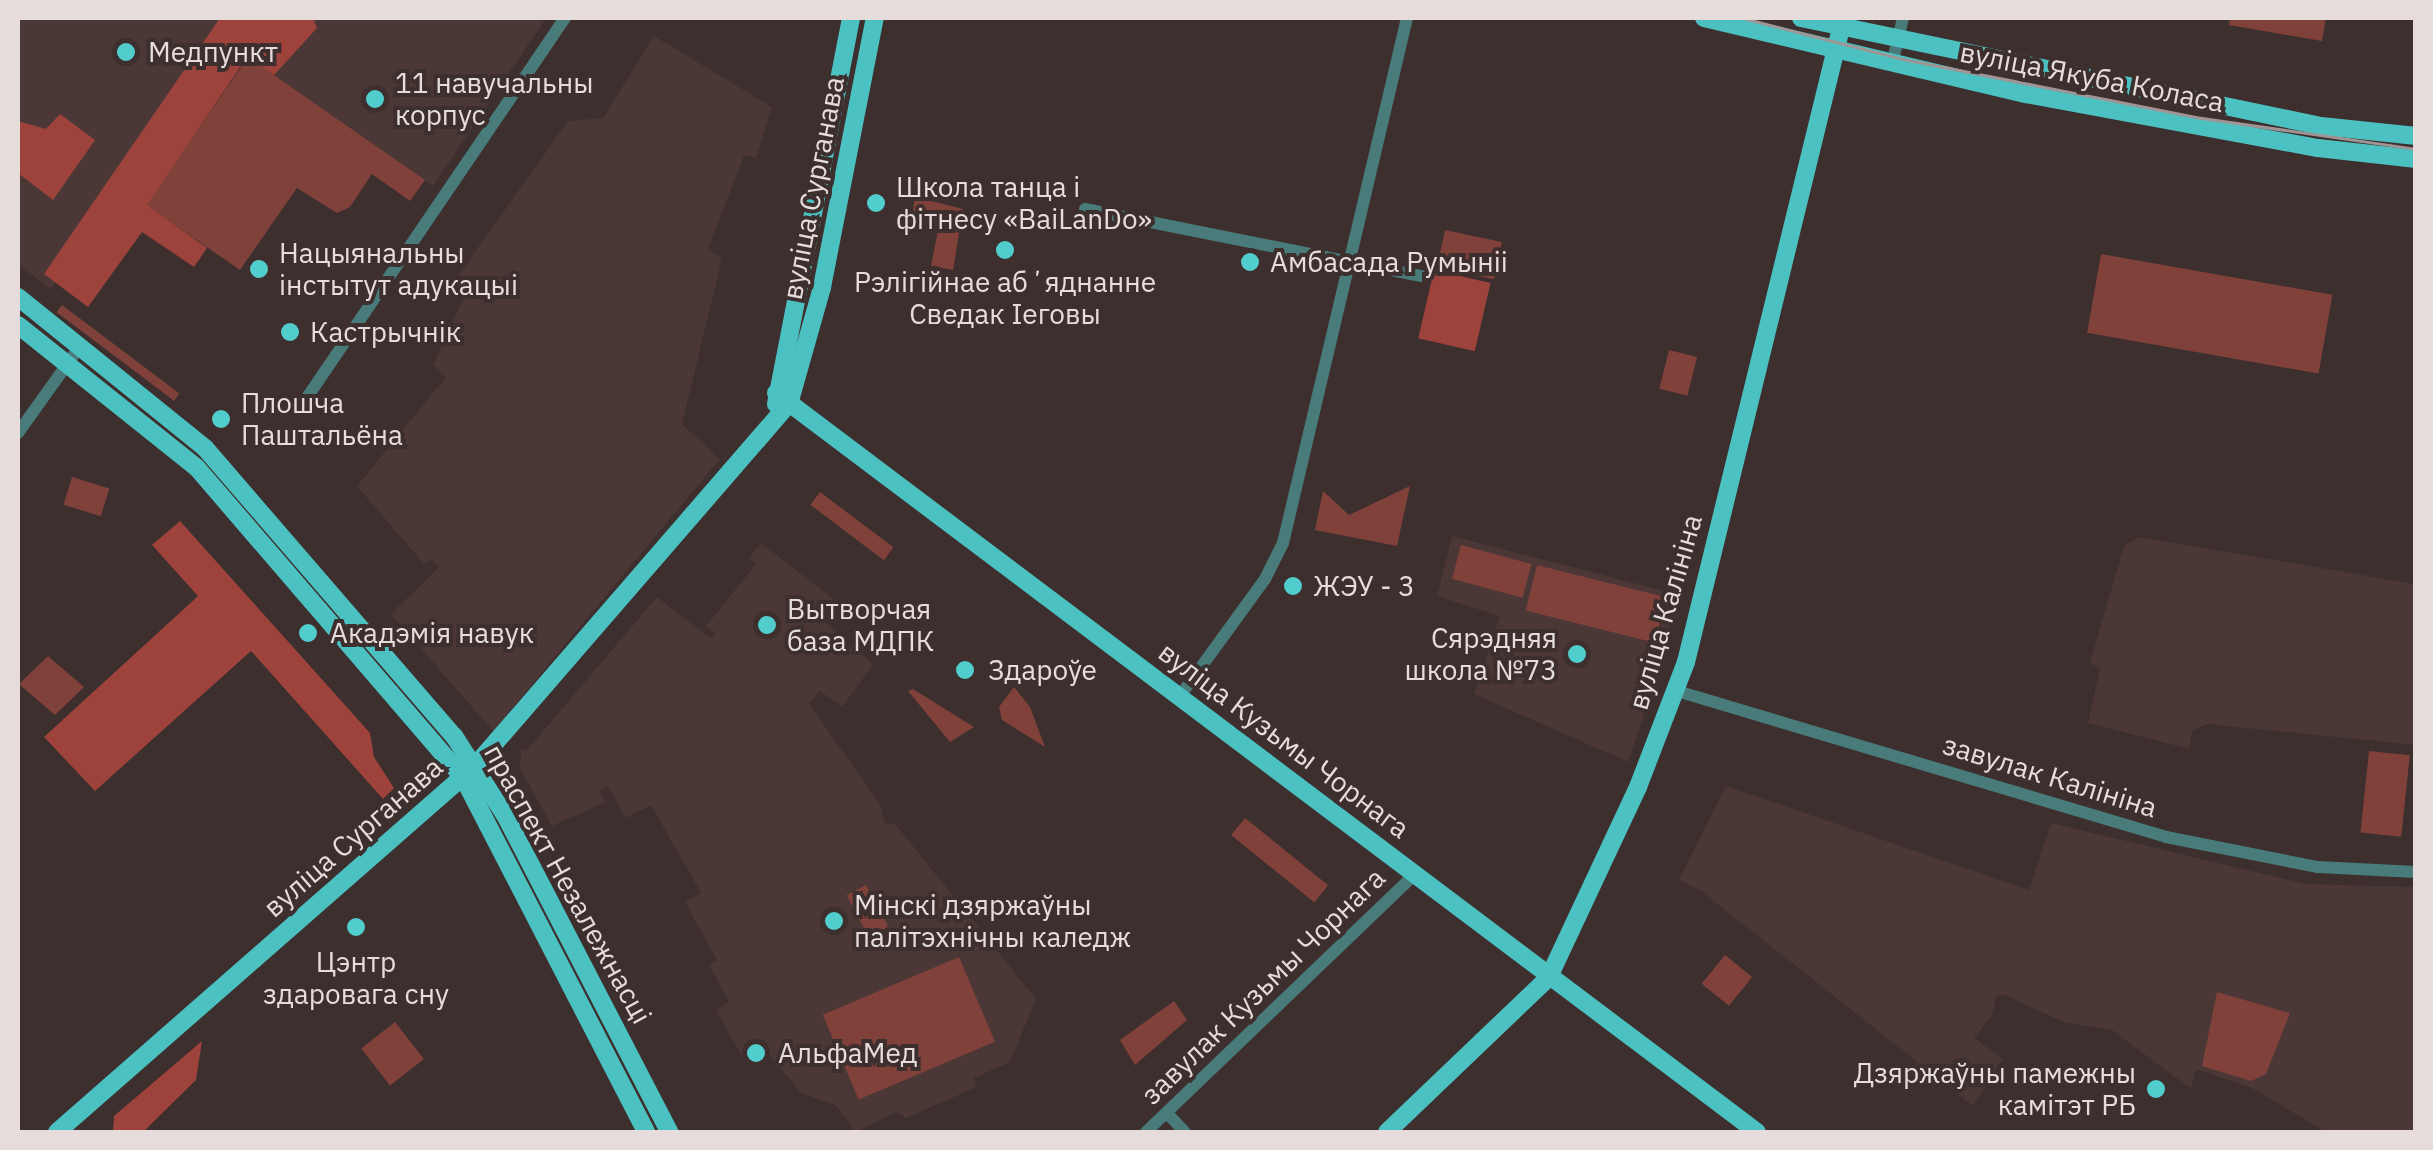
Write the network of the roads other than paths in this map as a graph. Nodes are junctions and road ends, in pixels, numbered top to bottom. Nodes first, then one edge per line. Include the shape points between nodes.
1 (565, 18) edge
2 (852, 18) edge
3 (875, 18) edge
4 (1407, 18) edge
5 (1704, 18) edge
6 (1801, 18) edge
7 (1903, 18) edge
8 (1736, 21) edge
9 (1841, 28) junction
10 (1897, 41) junction
11 (1835, 51) junction
12 (1892, 64) junction
13 (2416, 136) edge
14 (2416, 159) edge
15 (1086, 209) dead end
16 (1349, 265) junction
17 (1421, 276) dead end
18 (18, 297) edge
19 (18, 324) edge
20 (80, 346) junction
21 (68, 363) junction
22 (783, 399) junction
23 (304, 402) dead end
24 (18, 433) edge
25 (1677, 691) junction
26 (1180, 696) junction
27 (469, 771) junction
28 (2416, 872) edge
29 (1415, 874) junction
30 (1549, 976) junction
31 (1167, 1113) junction
32 (57, 1132) edge
33 (646, 1132) edge
34 (669, 1132) edge
35 (1146, 1132) edge
36 (1186, 1132) edge
37 (1386, 1132) edge
38 (1757, 1132) edge

1 - 23 street
2 - 22 main road, вуліца Сурганава
3 - 22 main road, вуліца Сурганава via 819,304
4 - 16 street
5 - 8 main road, вуліца Якуба Коласа
6 - 9 main road, вуліца Якуба Коласа
7 - 10 street
8 - 11 main road, вуліца Якуба Коласа
9 - 10 main road, вуліца Якуба Коласа
9 - 11 main road, вуліца Калініна
10 - 12 street
10 - 13 main road, вуліца Якуба Коласа via 2321,126
11 - 12 main road, вуліца Якуба Коласа
11 - 25 main road, вуліца Калініна
12 - 14 main road, вуліца Якуба Коласа via 2299,145
15 - 16 street
16 - 17 street
16 - 26 street via 1283,544 1266,579
18 - 20 main road, праспект Незалежнасці
19 - 21 main road, праспект Незалежнасці
20 - 21 street
20 - 27 main road, праспект Незалежнасці via 204,448
21 - 24 street
21 - 27 main road, праспект Незалежнасці via 197,468
22 - 26 main road, вуліца Кузьмы Чорнага
22 - 27 main road, вуліца Сурганава via 774,419
25 - 28 street, завулак Калініна via 2166,837 2318,867
25 - 30 main road, вуліца Калініна
26 - 29 main road, вуліца Кузьмы Чорнага
27 - 32 main road, вуліца Сурганава
27 - 33 main road, праспект Незалежнасці
27 - 34 main road, праспект Незалежнасці
29 - 30 main road, вуліца Кузьмы Чорнага
29 - 31 street, завулак Кузьмы Чорнага
30 - 37 main road, вуліца Калініна
30 - 38 main road, вуліца Кузьмы Чорнага
31 - 35 street, завулак Кузьмы Чорнага
31 - 36 street

